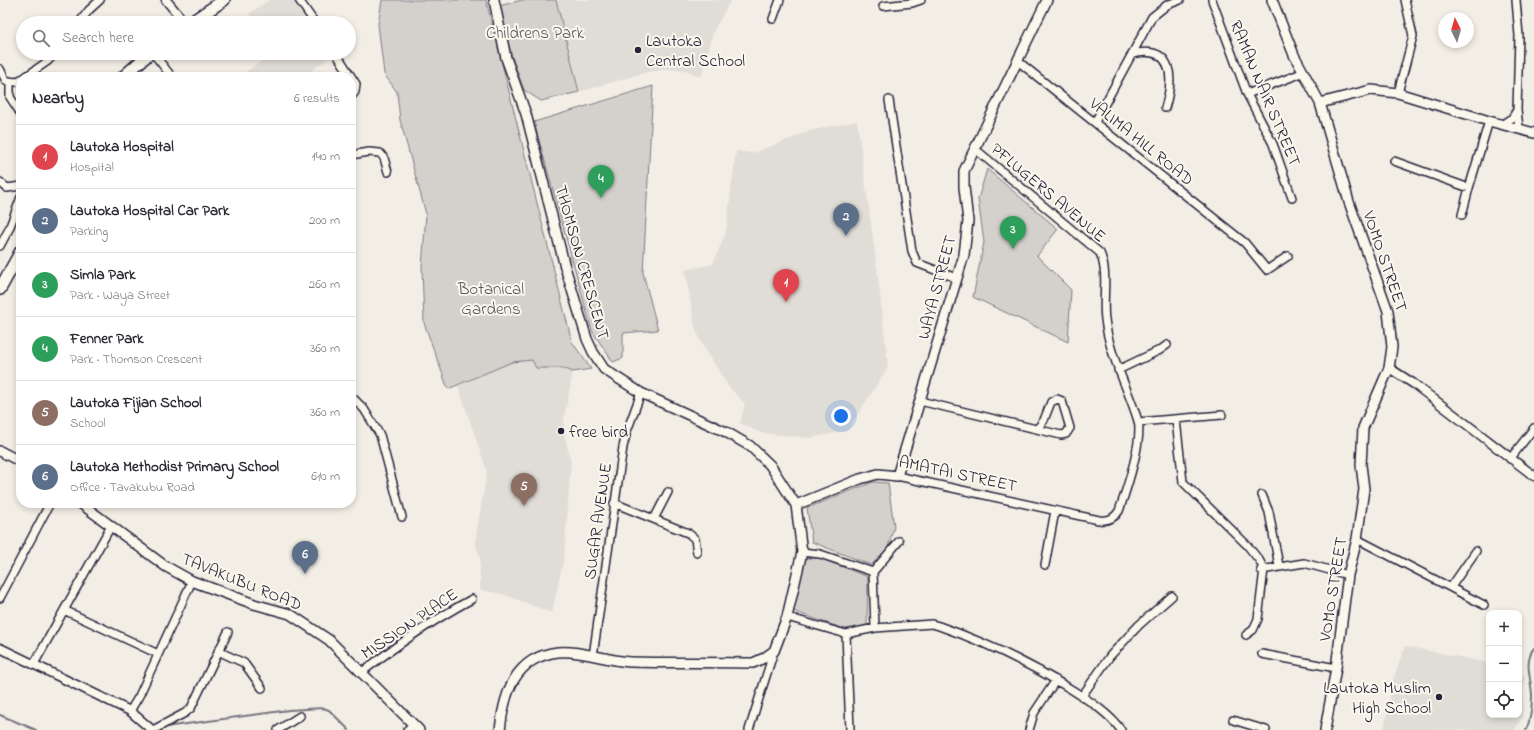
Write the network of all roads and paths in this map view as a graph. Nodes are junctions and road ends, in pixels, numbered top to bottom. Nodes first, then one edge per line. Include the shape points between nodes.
1 (100, 0) edge
2 (166, 0) edge
3 (224, 0) edge
4 (299, 0) edge
5 (494, 0) edge
6 (780, 0) edge
7 (920, 0) edge
8 (1047, 0) edge
9 (1180, 0) edge
10 (1212, 0) edge
11 (1272, 0) edge
12 (1405, 0) edge
13 (1516, 0) edge
14 (883, 6) dead end
15 (84, 16) edge
16 (179, 16) edge
17 (200, 16) edge
18 (310, 16) edge
19 (773, 19) dead end
20 (1132, 54) junction
21 (49, 60) edge
22 (142, 60) edge
23 (159, 60) edge
24 (341, 60) edge
25 (1018, 62) junction
26 (0, 69) edge
27 (32, 72) edge
28 (128, 72) edge
29 (168, 72) edge
30 (348, 72) edge
31 (1302, 73) junction
32 (10, 81) junction
33 (16, 82) edge
34 (1398, 93) junction
35 (1247, 94) junction
36 (888, 100) dead end
37 (1320, 104) junction
38 (16, 106) edge
39 (1165, 108) dead end
40 (1517, 110) junction
41 (1489, 121) junction
42 (1095, 122) junction
43 (1503, 124) junction
44 (1518, 128) junction
45 (1534, 133) edge
46 (974, 148) junction
47 (356, 154) edge
48 (1394, 161) dead end
49 (388, 172) dead end
50 (0, 182) edge
51 (16, 187) edge
52 (1469, 188) junction
53 (1292, 198) dead end
54 (16, 210) edge
55 (1462, 215) dead end
56 (0, 246) edge
57 (1288, 256) dead end
58 (16, 260) edge
59 (956, 278) junction
60 (0, 289) edge
61 (1167, 344) dead end
62 (1389, 368) junction
63 (1118, 370) junction
64 (641, 392) junction
65 (356, 401) edge
66 (920, 401) junction
67 (1222, 415) dead end
68 (1176, 420) junction
69 (1138, 422) junction
70 (1038, 428) junction
71 (1534, 428) edge
72 (0, 451) edge
73 (16, 459) edge
74 (1510, 459) junction
75 (896, 476) junction
76 (1534, 476) edge
77 (668, 492) dead end
78 (1262, 495) dead end
79 (614, 503) junction
80 (796, 505) junction
81 (47, 508) edge
82 (87, 508) edge
83 (1055, 510) junction
84 (1116, 516) joint
85 (402, 517) dead end
86 (654, 519) junction
87 (111, 526) junction
88 (1357, 539) junction
89 (899, 541) dead end
90 (1476, 551) dead end
91 (802, 552) junction
92 (697, 553) dead end
93 (1045, 565) dead end
94 (1279, 566) junction
95 (1261, 570) junction
96 (873, 572) junction
97 (1348, 575) junction
98 (192, 581) junction
99 (1451, 587) junction
100 (1172, 596) dead end
101 (0, 598) edge
102 (472, 599) dead end
103 (1484, 605) dead end
104 (64, 610) junction
105 (787, 617) junction
106 (875, 628) junction
107 (228, 632) dead end
108 (846, 634) junction
109 (1246, 635) dead end
110 (0, 648) edge
111 (218, 651) junction
112 (774, 651) junction
113 (158, 654) junction
114 (1262, 654) dead end
115 (593, 656) junction
116 (34, 664) junction
117 (1336, 668) junction
118 (362, 672) junction
119 (1056, 680) junction
120 (262, 688) dead end
121 (1082, 696) junction
122 (130, 711) junction
123 (300, 716) dead end
124 (1233, 720) dead end
125 (413, 728) edge
126 (1252, 728) edge
127 (152, 730) edge
128 (278, 730) edge
129 (500, 730) edge
130 (749, 730) edge
131 (850, 730) edge
132 (1029, 730) edge
133 (1121, 730) edge
134 (1266, 730) edge
135 (1325, 730) edge

1 - 15 street
2 - 16 street
3 - 17 highway
4 - 18 street
5 - 64 main road, THOMSON CRESCENT via 506,58 526,114 565,268 587,339 604,370
6 - 19 street
7 - 14 street
8 - 25 main road, WAYA STREET
9 - 20 street via 1167,5 1152,17
10 - 35 street, RAMAN NAIR STREET
11 - 31 main road, VOMO STREET
12 - 34 street via 1413,36
13 - 40 street via 1519,36
20 - 39 street via 1155,52 1164,61 1171,76
20 - 42 street
21 - 27 street
22 - 28 highway
23 - 29 street
24 - 30 street
25 - 42 street, VALIMA HILL ROAD
25 - 46 main road, WAYA STREET
26 - 32 street via 6,81
31 - 35 street
31 - 37 main road, VOMO STREET
32 - 33 street
32 - 38 street via 10,97
34 - 37 main road via 1371,90
34 - 41 main road
35 - 53 street, RAMAN NAIR STREET via 1272,144
36 - 59 street via 912,251 917,263
37 - 62 main road, VOMO STREET via 1349,202 1388,311 1392,347
40 - 43 street via 1512,118
40 - 44 street
41 - 43 main road
41 - 52 street
42 - 57 street, VALIMA HILL ROAD via 1245,243 1268,270
43 - 44 main road
44 - 45 main road
46 - 59 main road, WAYA STREET via 964,171 968,221 964,254
46 - 63 street, PFLUGERS AVENUE via 1100,253 1105,264 1105,319
47 - 49 street via 374,151 380,153
48 - 52 street
50 - 51 street via 7,188
52 - 55 street
54 - 56 street
58 - 60 highway
59 - 66 main road, WAYA STREET
61 - 63 street via 1160,350
62 - 74 street via 1414,384
62 - 88 main road, VOMO STREET via 1363,428 1361,466 1364,489
63 - 69 street, PFLUGERS AVENUE
64 - 79 street, SUGAR AVENUE via 627,431
64 - 80 main road, THOMSON CRESCENT via 750,446 770,465
65 - 85 street via 367,413 380,435
66 - 70 street
66 - 75 main road, WAYA STREET
67 - 68 street
68 - 69 street
68 - 95 street via 1183,482 1247,546 1259,560
69 - 84 street, PFLUGERS AVENUE via 1133,464
70 - 70 street via 1062,435 1069,432 1070,423 1062,401 1057,399 1051,402
71 - 74 street
72 - 73 main road
74 - 76 street
75 - 80 main road, AMATAI STREET via 878,474 860,479
75 - 83 street, AMATAI STREET
77 - 86 street
78 - 94 street via 1269,512
79 - 86 street
79 - 115 street, SUGAR AVENUE
80 - 91 main road, THOMSON CRESCENT
81 - 101 street
82 - 87 main road, TAVAKUBU ROAD
83 - 84 street, AMATAI STREET via 1099,520 1108,520
83 - 93 street
86 - 92 street via 693,536 697,544
87 - 98 main road, TAVAKUBU ROAD via 166,566
87 - 104 street
88 - 97 main road, VOMO STREET
88 - 99 street
89 - 96 street
90 - 99 street
91 - 96 street via 820,554
91 - 105 main road, THOMSON CRESCENT
94 - 95 street
94 - 97 street via 1304,563
95 - 109 street via 1258,619 1253,630
96 - 106 street
97 - 117 main road, VOMO STREET
98 - 113 street
98 - 118 main road, TAVAKUBU ROAD via 254,604 290,614 329,640
99 - 103 street
100 - 121 street via 1139,625 1110,656
102 - 118 street, MISSION PLACE via 444,613
104 - 113 street
104 - 116 street
105 - 108 street
105 - 112 main road, THOMSON CRESCENT
106 - 108 street
106 - 119 street via 928,624 939,626 1013,656
107 - 111 street
108 - 131 street
110 - 116 street
111 - 120 street via 244,663
111 - 127 street via 192,708
112 - 115 main road via 753,663 629,662
112 - 130 street
113 - 122 street
114 - 117 street
115 - 129 main road via 558,652 533,659 523,666 506,695
116 - 122 street
117 - 135 main road, VOMO STREET
118 - 125 main road, TAVAKUBU ROAD
119 - 121 street
119 - 132 street via 1034,713
121 - 133 street via 1113,719
122 - 127 street
123 - 128 street
124 - 126 street
126 - 134 street

